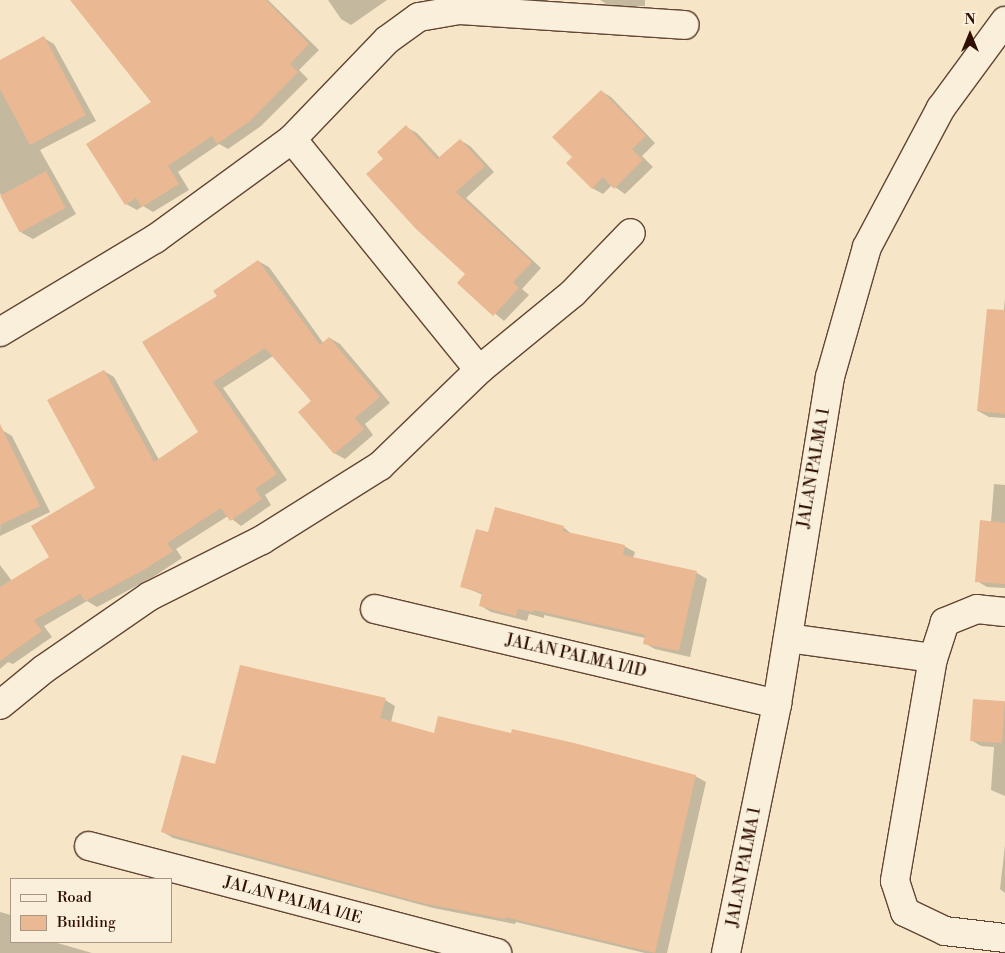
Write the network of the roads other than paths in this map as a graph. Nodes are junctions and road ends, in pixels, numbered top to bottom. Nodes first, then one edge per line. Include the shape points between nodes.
1 (685, 25) dead end
2 (1001, 39) edge
3 (292, 139) junction
4 (631, 233) dead end
5 (0, 332) edge
6 (479, 370) junction
7 (375, 609) dead end
8 (1005, 612) edge
9 (788, 638) junction
10 (933, 658) junction
11 (777, 704) junction
12 (0, 705) edge
13 (89, 846) dead end
14 (1005, 938) edge
15 (498, 953) edge
16 (726, 953) edge

1 - 3 street via 459,10 419,17 387,40
2 - 9 street, JALAN PALMA 1 via 940,108 868,247 830,377
3 - 5 street via 155,239
3 - 6 street
4 - 6 street via 573,293
6 - 12 street via 380,466 262,540 150,596
7 - 11 street, JALAN PALMA 1/1D
8 - 10 street via 977,609 945,622
9 - 10 street
9 - 11 street, JALAN PALMA 1
10 - 14 street via 895,881 904,912 945,931
11 - 16 street, JALAN PALMA 1
13 - 15 street, JALAN PALMA 1/1E

